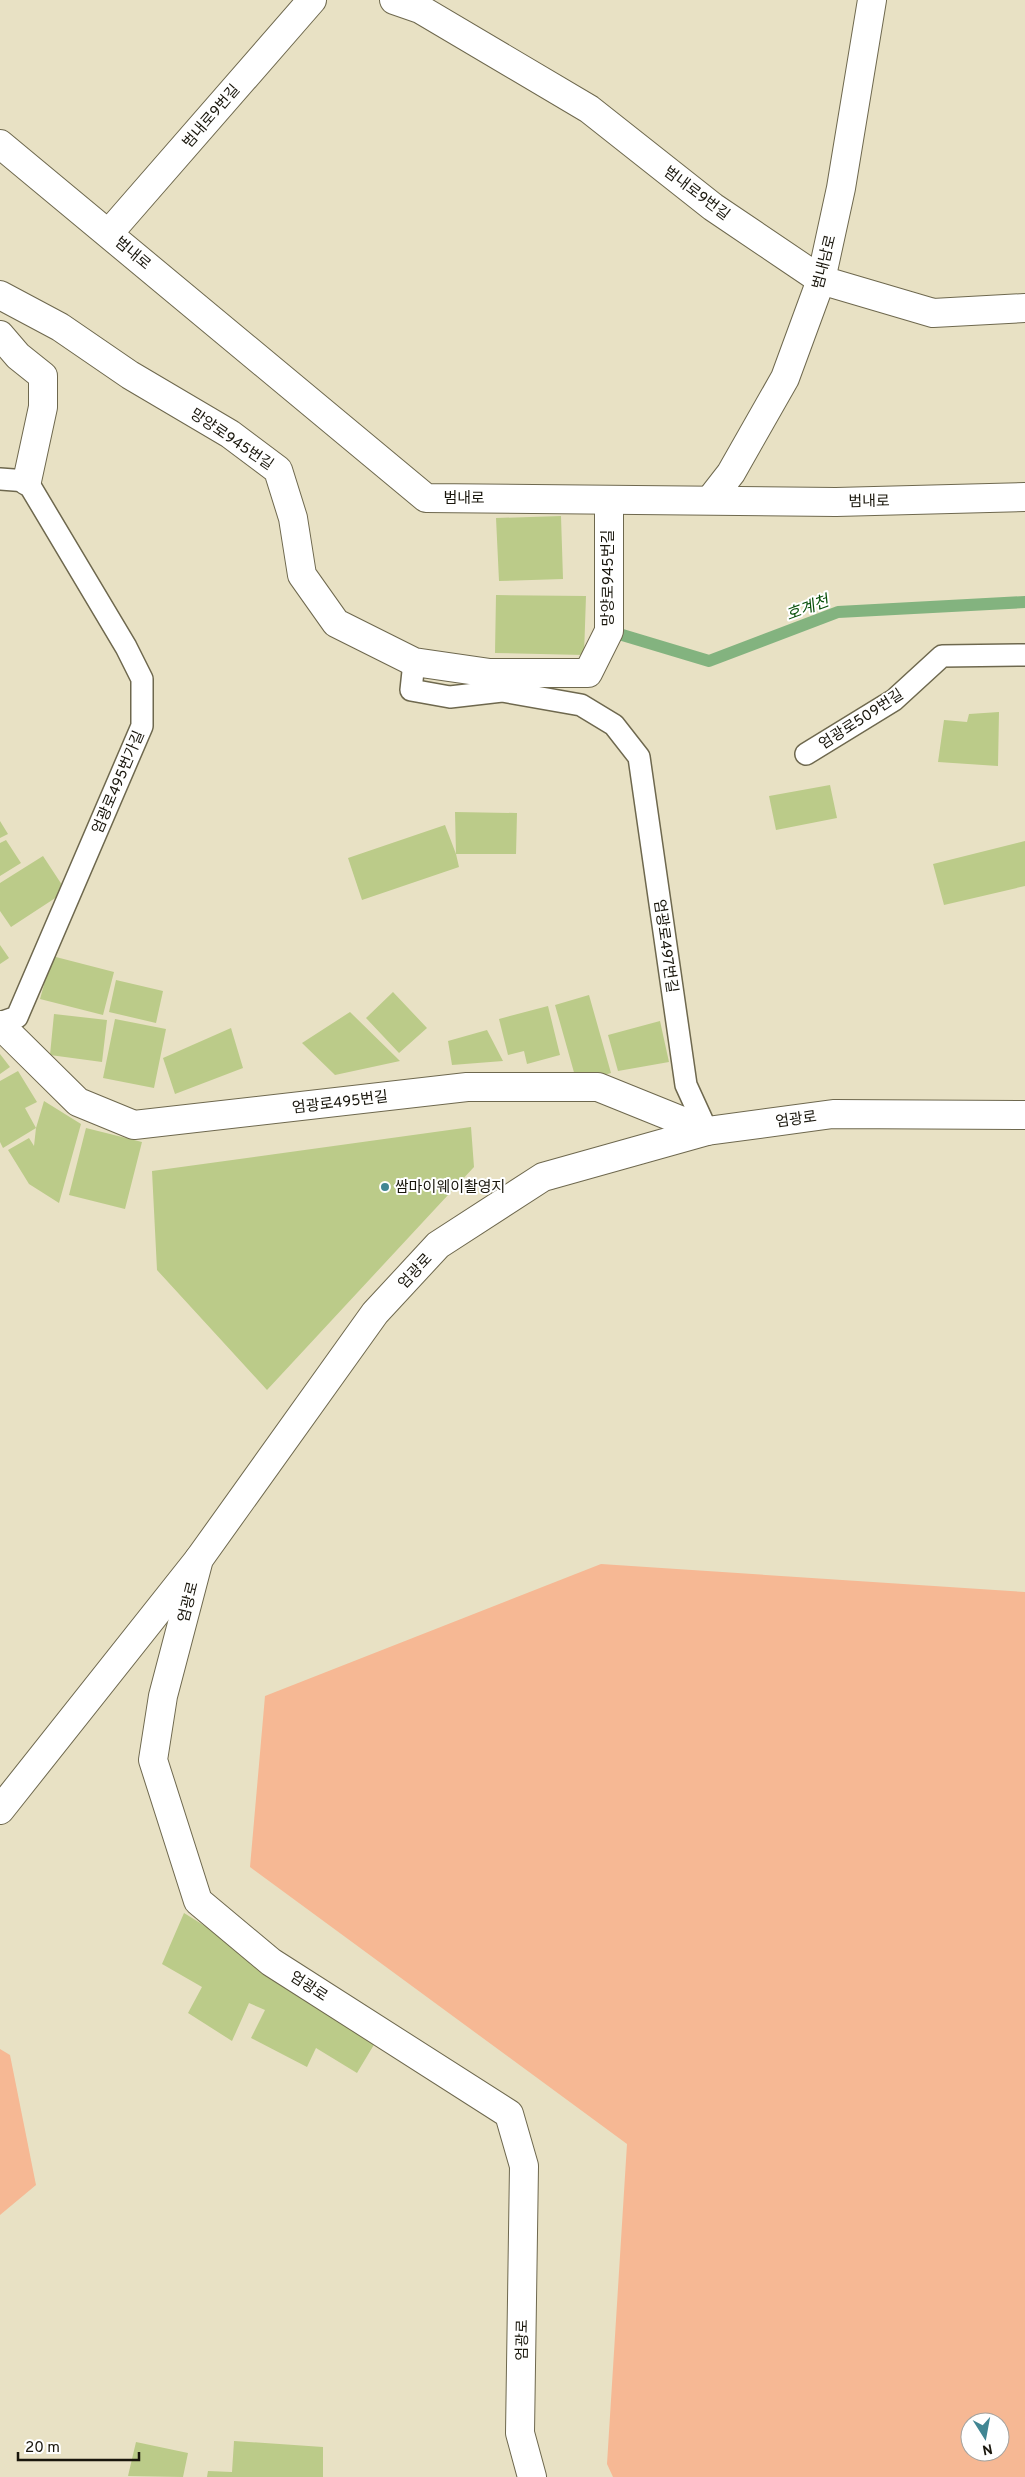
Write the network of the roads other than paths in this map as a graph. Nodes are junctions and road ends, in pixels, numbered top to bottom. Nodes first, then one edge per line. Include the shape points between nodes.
1 (312, 0) edge
2 (394, 0) edge
3 (872, 0) edge
4 (0, 144) edge
5 (109, 233) junction
6 (821, 280) junction
7 (0, 295) edge
8 (1025, 308) edge
9 (0, 335) edge
10 (0, 479) edge
11 (27, 481) junction
12 (1025, 497) edge
13 (609, 500) junction
14 (710, 500) junction
15 (1025, 655) edge
16 (414, 662) junction
17 (806, 754) dead end
18 (0, 1024) edge
19 (1025, 1115) edge
20 (707, 1131) junction
21 (199, 1560) junction
22 (0, 1810) edge
23 (532, 2477) edge

1 - 5 street, 범내로9번길
2 - 6 street, 범내로9번길 via 420,9 589,109 713,206
3 - 6 street, 범내남로
4 - 5 street, 범내로
5 - 13 street, 범내로 via 426,498
6 - 8 street, 범내로9번길 via 933,313
6 - 14 street, 범내남로 via 786,378 731,473
7 - 16 street, 망양로945번길 via 60,327 130,375 230,434 278,470 293,518 302,575 336,623
9 - 11 street via 18,356 43,376 43,407
10 - 11 lane
11 - 18 lane, 엄광로495번가길 via 142,679 142,726 17,1016
12 - 14 street, 범내로 via 836,502
13 - 14 street, 범내로
13 - 16 street, 망양로945번길 via 609,631 588,673 490,673
15 - 17 lane, 엄광로509번길 via 942,656 894,700
16 - 20 lane, 엄광로497번길 via 411,690 450,697 502,691 581,705 614,726 639,758 686,1085
18 - 20 street, 엄광로495번길 via 78,1102 134,1125 467,1087 598,1087
19 - 20 street, 엄광로 via 833,1114
20 - 21 street, 엄광로 via 543,1178 438,1245 375,1313
21 - 22 street
21 - 23 street, 엄광로 via 164,1696 153,1760 198,1901 271,1962 509,2114 524,2166 520,2434

